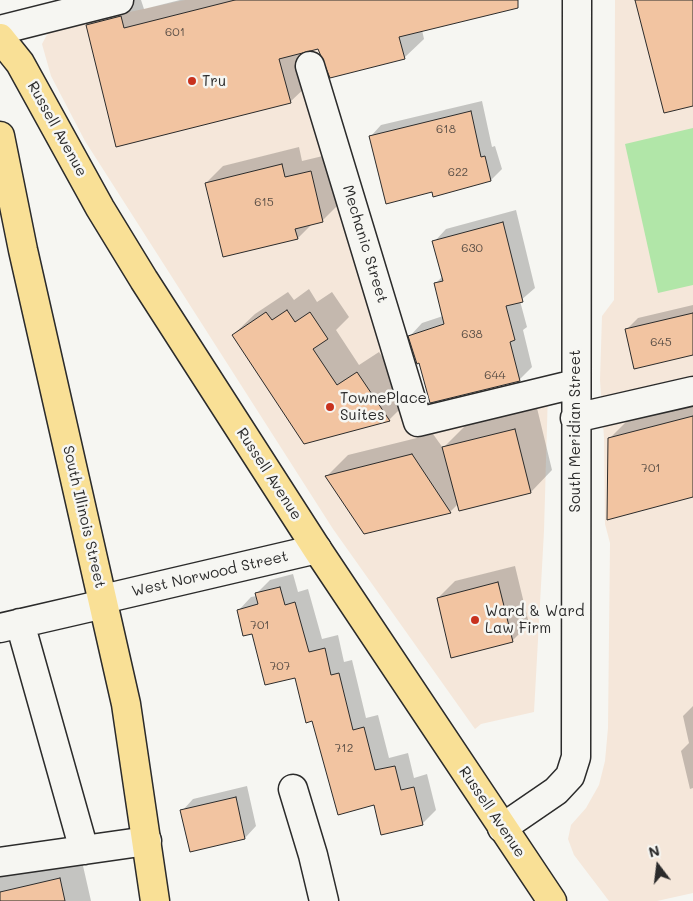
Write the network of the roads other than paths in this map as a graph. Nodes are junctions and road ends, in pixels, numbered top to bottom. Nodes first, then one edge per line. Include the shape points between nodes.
1 (119, 0) edge
2 (576, 0) edge
3 (0, 30) edge
4 (0, 38) edge
5 (310, 66) dead end
6 (0, 136) edge
7 (575, 384) junction
8 (693, 391) edge
9 (576, 418) junction
10 (317, 549) junction
11 (104, 601) junction
12 (10, 626) edge
13 (293, 789) dead end
14 (502, 828) junction
15 (147, 840) junction
16 (84, 850) junction
17 (0, 862) edge
18 (155, 901) edge
19 (324, 901) edge
20 (552, 901) edge

1 - 3 street
2 - 7 street, South Meridian Street
4 - 10 main road, Russell Avenue via 25,70 100,208 144,280
5 - 7 street, Mechanic Street via 418,422
6 - 11 main road, South Illinois Street
7 - 9 street, South Meridian Street
8 - 9 street
9 - 14 street, South Meridian Street via 576,756 570,776 556,791
10 - 11 street, West Norwood Street
10 - 14 main road, Russell Avenue
11 - 12 street, West Norwood Street
11 - 15 main road, South Illinois Street via 130,723
12 - 16 street
13 - 19 street
14 - 20 main road, Russell Avenue
15 - 16 street
15 - 18 main road, South Illinois Street
16 - 17 street

